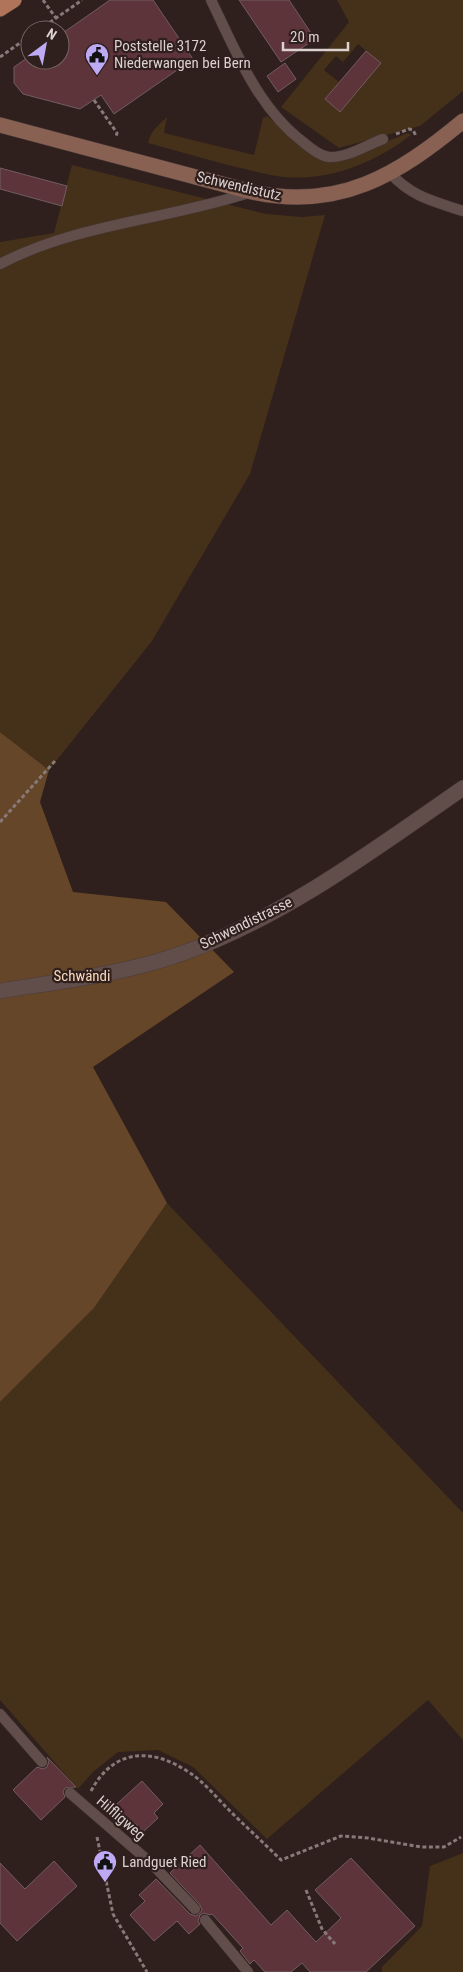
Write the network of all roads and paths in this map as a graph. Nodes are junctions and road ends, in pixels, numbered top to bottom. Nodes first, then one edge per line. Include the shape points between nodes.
1 (43, 0) edge
2 (82, 0) edge
3 (211, 0) edge
4 (56, 18) junction
5 (53, 20) edge
6 (20, 43) edge
7 (0, 57) edge
8 (94, 100) dead end
9 (463, 122) edge
10 (0, 125) edge
11 (416, 136) dead end
12 (116, 138) dead end
13 (383, 139) joint
14 (390, 173) junction
15 (252, 192) junction
16 (463, 211) edge
17 (0, 264) edge
18 (55, 761) dead end
19 (463, 788) edge
20 (0, 822) edge
21 (0, 991) edge
22 (0, 1714) edge
23 (42, 1762) dead end
24 (70, 1793) dead end
25 (87, 1808) junction
26 (461, 1837) dead end
27 (306, 1890) dead end
28 (195, 1909) dead end
29 (205, 1920) dead end
30 (336, 1944) dead end
31 (147, 1972) edge
32 (248, 1972) edge

1 - 4 path
2 - 4 path
3 - 13 lane via 258,92 279,121 299,139 328,157 342,156
4 - 5 path
6 - 7 path
8 - 12 path via 117,133
9 - 14 main road, Schwendistutz
10 - 15 main road, Schwendistutz
11 - 13 path via 409,129
14 - 15 main road, Schwendistutz via 355,189 321,196 283,197
14 - 16 lane via 415,194
15 - 17 lane via 74,234 23,251
18 - 20 path
19 - 21 street, Schwendistrasse via 324,882 247,925 186,952 124,970
22 - 23 lane
24 - 25 lane, Hilfligweg
25 - 26 path via 97,1780 116,1761 141,1754 165,1760 191,1773 281,1860 341,1836 421,1847 444,1847
25 - 28 lane, Hilfligweg via 152,1864
25 - 31 path via 113,1914
27 - 30 path via 322,1929
29 - 32 lane

